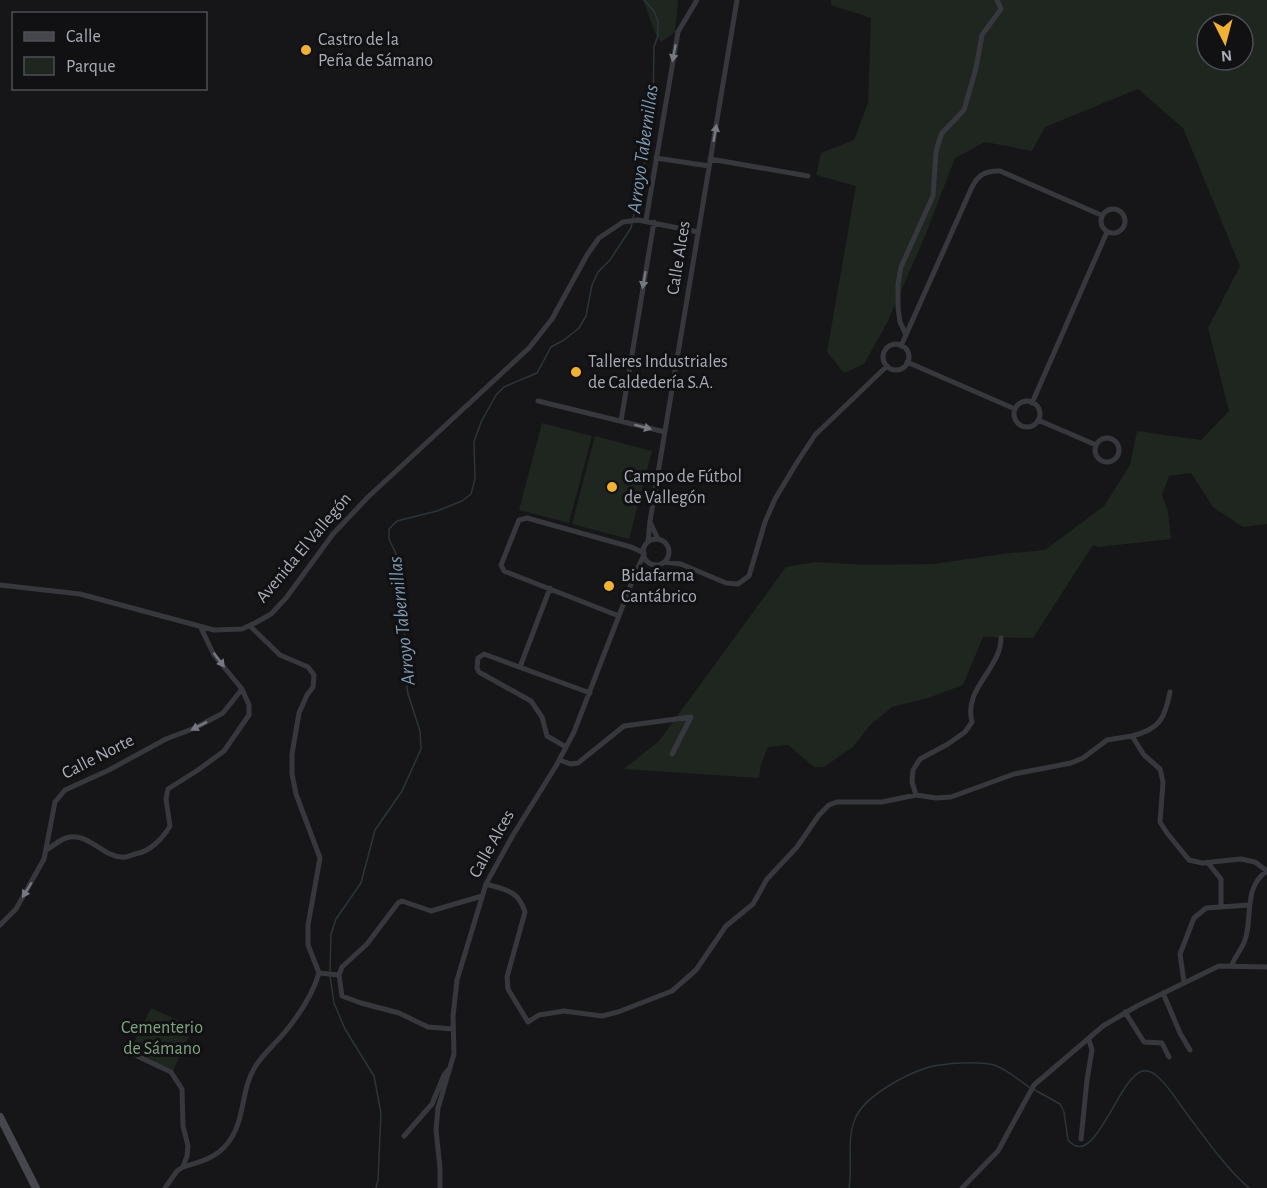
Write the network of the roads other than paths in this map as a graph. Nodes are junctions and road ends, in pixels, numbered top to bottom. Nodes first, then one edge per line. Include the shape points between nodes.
1 (697, 0) edge
2 (737, 0) edge
3 (997, 0) edge
4 (656, 158) junction
5 (710, 159) junction
6 (709, 166) junction
7 (808, 176) dead end
8 (1101, 215) junction
9 (646, 220) junction
10 (654, 222) junction
11 (698, 232) junction
12 (1107, 232) junction
13 (906, 335) junction
14 (901, 346) junction
15 (907, 362) junction
16 (887, 366) junction
17 (538, 401) dead end
18 (1032, 403) junction
19 (1015, 409) junction
20 (1038, 420) junction
21 (621, 421) junction
22 (665, 432) junction
23 (1096, 445) junction
24 (650, 521) junction
25 (658, 539) junction
26 (645, 549) junction
27 (669, 553) junction
28 (650, 562) junction
29 (664, 562) junction
30 (681, 564) junction
31 (637, 568) junction
32 (0, 585) edge
33 (550, 588) junction
34 (619, 616) junction
35 (250, 626) junction
36 (201, 628) junction
37 (1001, 638) dead end
38 (520, 667) junction
39 (242, 689) junction
40 (1170, 692) dead end
41 (590, 693) junction
42 (1132, 735) junction
43 (566, 747) junction
44 (672, 754) dead end
45 (560, 760) junction
46 (916, 795) junction
47 (46, 850) junction
48 (1208, 863) junction
49 (1267, 871) edge
50 (486, 884) junction
51 (482, 896) junction
52 (1249, 905) junction
53 (1221, 907) junction
54 (0, 925) edge
55 (1232, 965) junction
56 (1267, 967) edge
57 (322, 973) junction
58 (337, 974) junction
59 (1185, 982) junction
60 (1163, 993) junction
61 (1125, 1012) junction
62 (453, 1029) junction
63 (1089, 1040) junction
64 (1190, 1050) dead end
65 (140, 1057) dead end
66 (1169, 1057) dead end
67 (451, 1067) junction
68 (0, 1118) edge
69 (404, 1136) dead end
70 (1081, 1139) dead end
71 (183, 1167) junction
72 (964, 1187) edge
73 (36, 1188) edge
74 (165, 1188) edge
75 (440, 1188) edge

1 -> 4 street via 678,32
5 -> 2 street, Calle Alces
3 - 13 street via 1001,9 982,35 964,110 939,141 933,196 901,267 898,308
4 - 6 street
4 - 9 street
5 - 6 street, Calle Alces
5 - 7 street
6 - 11 street, Calle Alces
8 - 12 street via 1101,225
8 - 12 street via 1113,208 1125,217 1119,231
8 - 13 street via 1000,171 981,175 972,187
9 - 10 street
9 - 35 street, Avenida El Vallegón via 623,222 599,238 552,319 529,348 368,497 333,534 286,598 271,614
10 - 11 street
10 -> 21 street
11 - 22 street, Calle Alces
12 - 18 street
13 - 14 street
14 - 15 street via 908,354
14 - 16 street via 885,350 883,360
15 - 16 street via 899,369
15 - 19 street
16 - 30 street via 815,435 775,499 749,576 738,584 726,583
17 - 21 street
18 - 19 street via 1022,402
18 - 20 street via 1039,410
19 - 20 street via 1014,418 1021,426 1031,427
20 - 23 street
21 -> 22 street
22 - 24 street, Calle Alces
23 - 23 street via 1095,454 1101,461 1111,462 1118,456 1119,446 1113,439 1103,439
24 - 25 street
24 - 26 street, Calle Alces
25 - 26 street
25 - 27 street via 666,544
26 - 28 street
26 - 31 street, Calle Alces
26 - 33 street via 522,518 502,569
27 - 29 street
27 - 30 street
28 - 29 street
28 - 31 street
29 - 30 street
31 - 34 street, Calle Alces
32 - 36 street, Avenida El Vallegón via 80,594
33 - 34 street
33 - 38 street
34 - 41 street, Calle Alces
35 - 36 street, Avenida El Vallegón via 227,631
35 - 57 street via 280,655 308,667 314,675 313,687 299,713 292,774 320,858 308,945
36 -> 39 street via 214,655
37 - 46 street via 999,656 975,690 969,710 972,722 965,732 920,759 913,770
38 - 41 street
38 - 43 street via 484,654 478,658 477,668 531,701 542,717 547,736
39 -> 47 street, Calle Norte via 223,713 65,790 55,802
39 - 47 street via 250,710 246,723 224,750 168,789 170,826 151,848 123,858 71,837
40 - 42 street via 1166,710 1155,727
41 - 43 street, Calle Alces
42 - 46 street via 1107,740 1071,763 1014,774 951,797
42 - 48 street via 1144,755 1160,769 1160,822 1190,860
43 - 45 street, Calle Alces
44 - 45 street via 691,717 624,726 578,763
45 - 50 street, Calle Alces
46 - 50 street via 882,802 829,805 798,847 767,879 753,904 726,926 696,970 672,991 602,1016 551,1012 528,1022 508,988 507,977 525,912 508,889
47 -> 54 street, Calle Norte via 26,894
48 - 49 street via 1240,859 1255,862
48 - 53 street via 1221,879
49 - 52 street via 1257,882
50 - 51 street, Calle Alces
51 - 58 street via 431,911 398,903
51 - 62 street, Calle Alces via 457,980
52 - 53 street
52 - 55 street via 1244,943
53 - 59 street via 1206,908 1194,918 1180,954
55 - 56 street
55 - 59 street via 1219,966
57 - 58 street
57 - 71 street via 295,1019 254,1067 246,1086 243,1111 228,1143 219,1153
58 - 62 street via 342,996 399,1013 428,1027
59 - 60 street
60 - 61 street
60 - 64 street
61 - 63 street
61 - 66 street via 1144,1042 1162,1043
62 - 67 street, Calle Alces
63 - 70 street via 1092,1050
63 - 72 street via 1034,1086 998,1151
65 - 71 street via 171,1072 182,1089 188,1146
67 - 69 street via 432,1104
67 - 75 street, Calle Alces via 438,1108 436,1130
68 - 73 street
71 - 74 street

